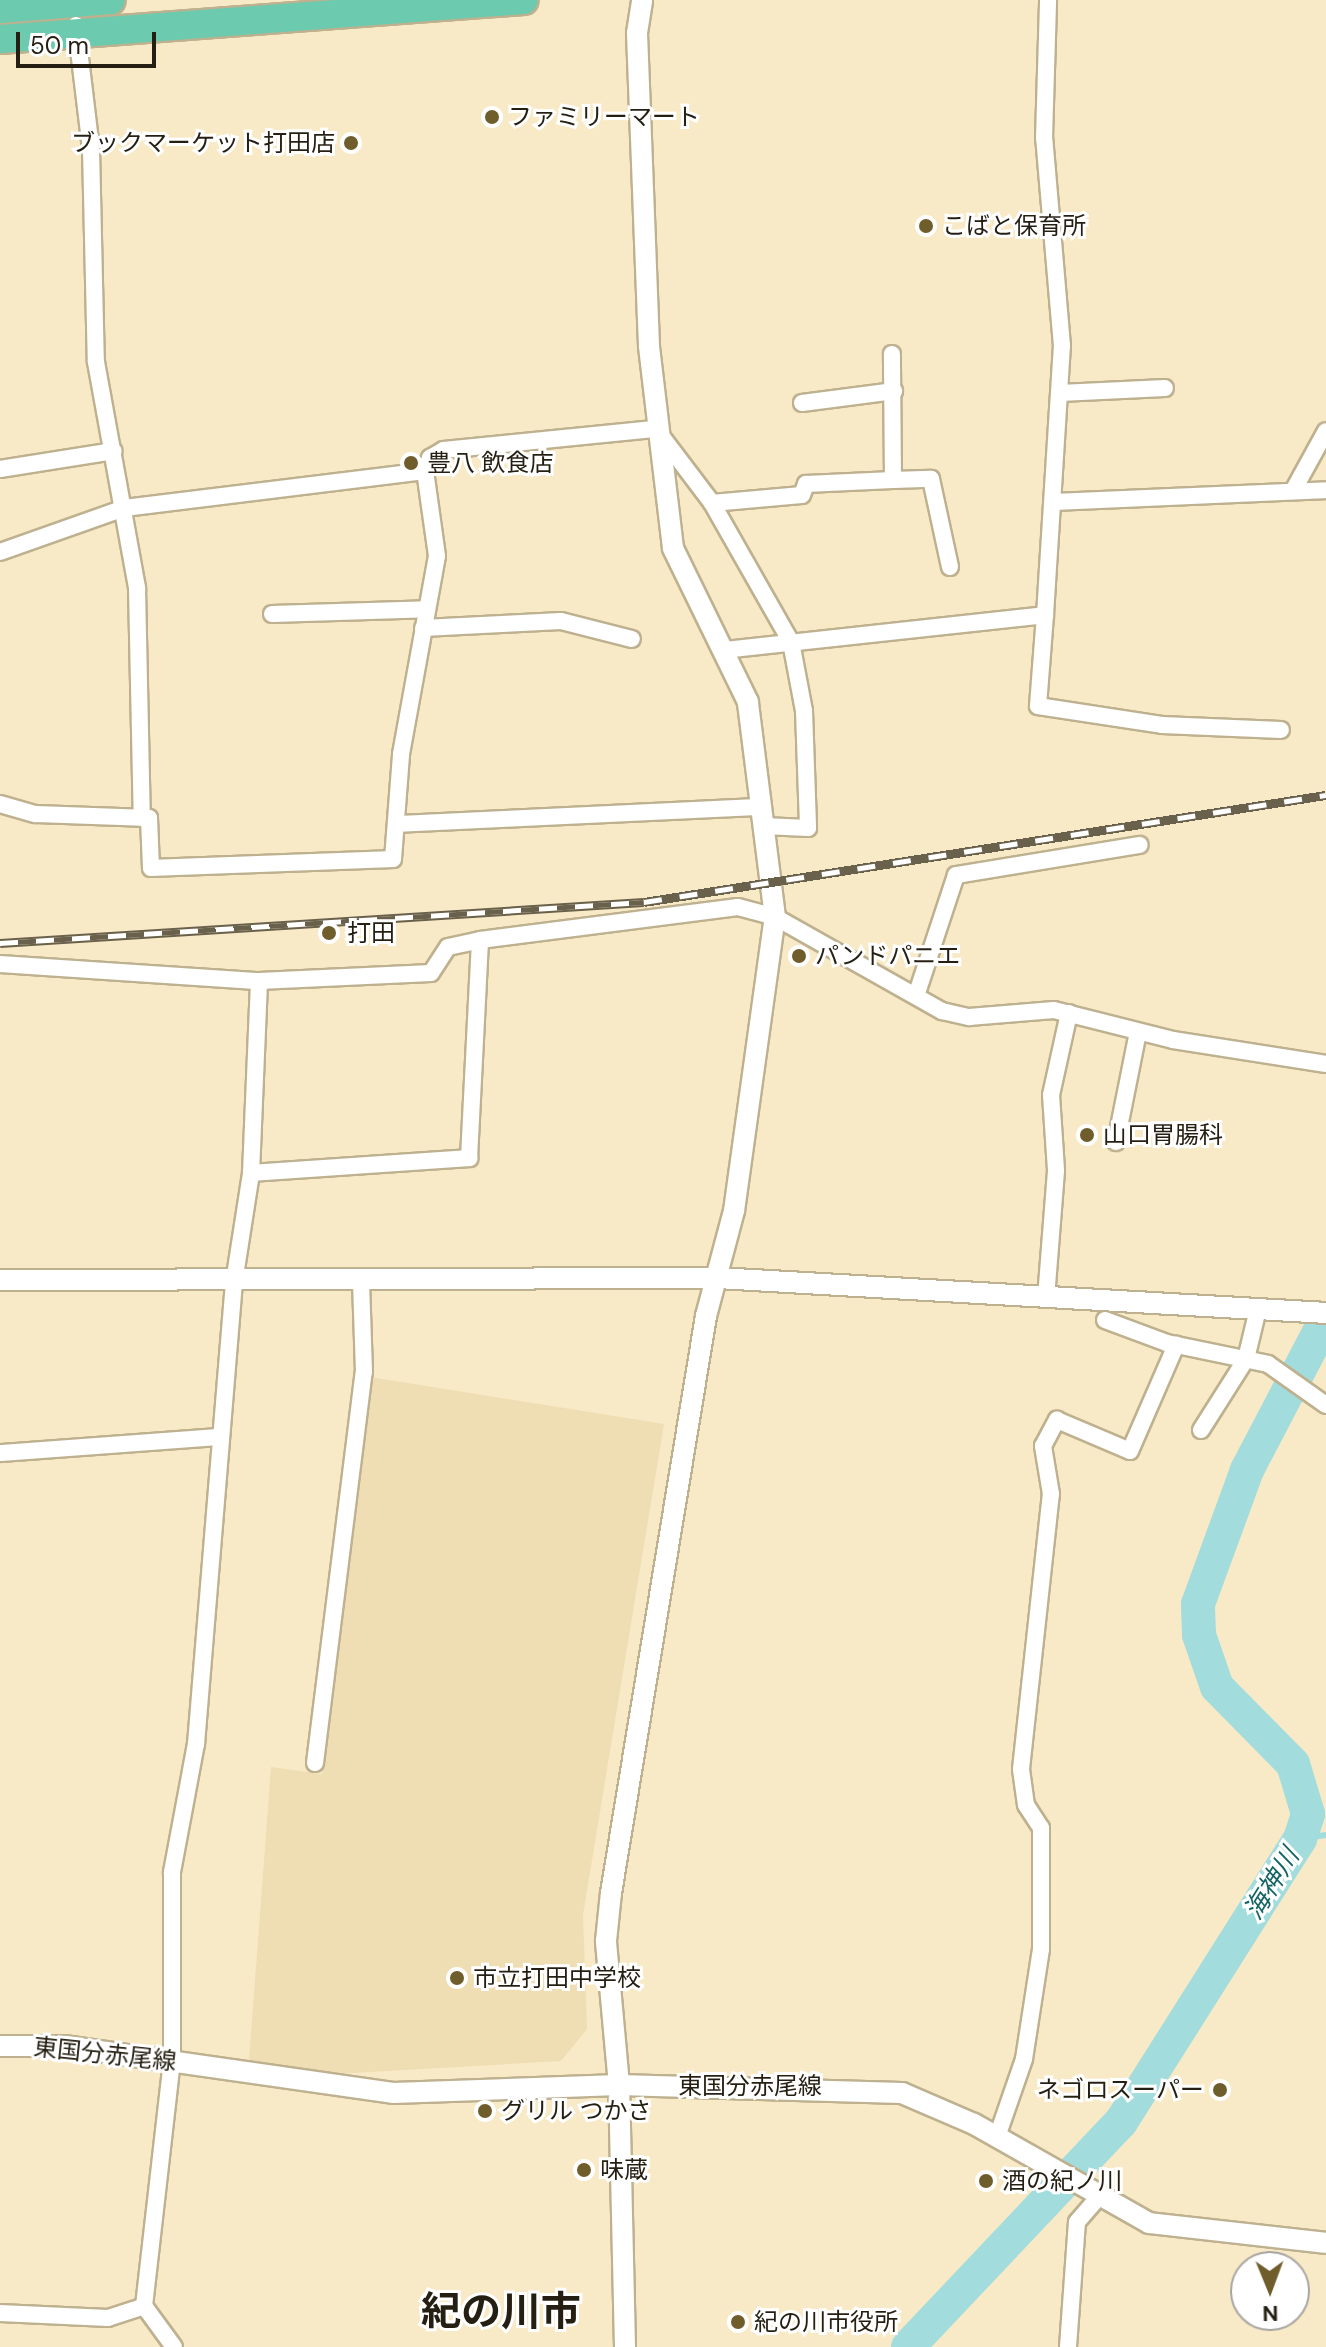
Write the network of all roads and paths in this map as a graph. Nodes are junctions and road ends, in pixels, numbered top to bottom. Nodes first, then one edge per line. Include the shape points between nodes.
1 (111, 0) edge
2 (524, 0) edge
3 (642, 0) edge
4 (1048, 0) edge
5 (80, 1) edge
6 (0, 9) edge
7 (75, 31) junction
8 (0, 39) edge
9 (892, 354) dead end
10 (1165, 388) dead end
11 (894, 391) junction
12 (1060, 393) junction
13 (802, 403) dead end
14 (656, 429) junction
15 (1326, 431) edge
16 (114, 451) junction
17 (0, 469) edge
18 (425, 471) junction
19 (893, 480) junction
20 (1326, 490) edge
21 (1293, 491) junction
22 (1056, 502) junction
23 (712, 503) junction
24 (124, 508) junction
25 (0, 552) edge
26 (950, 567) dead end
27 (427, 609) junction
28 (272, 614) dead end
29 (1045, 615) junction
30 (423, 628) junction
31 (632, 639) dead end
32 (791, 642) junction
33 (724, 650) junction
34 (1281, 730) dead end
35 (0, 804) edge
36 (762, 816) junction
37 (142, 818) junction
38 (397, 824) junction
39 (1140, 845) dead end
40 (775, 917) junction
41 (480, 940) junction
42 (0, 964) edge
43 (259, 981) junction
44 (917, 993) junction
45 (1069, 1013) junction
46 (1138, 1032) junction
47 (1326, 1064) edge
48 (1116, 1142) dead end
49 (251, 1173) junction
50 (718, 1278) junction
51 (0, 1280) edge
52 (361, 1281) junction
53 (234, 1282) junction
54 (1046, 1298) junction
55 (1258, 1309) junction
56 (1320, 1312) edge
57 (1105, 1320) dead end
58 (1176, 1345) junction
59 (1246, 1359) junction
60 (1326, 1405) edge
61 (1201, 1430) dead end
62 (220, 1437) junction
63 (0, 1453) edge
64 (315, 1763) dead end
65 (0, 2046) edge
66 (172, 2061) junction
67 (619, 2085) junction
68 (997, 2137) junction
69 (1098, 2198) junction
70 (1326, 2243) edge
71 (144, 2306) junction
72 (0, 2313) edge
73 (174, 2347) edge
74 (625, 2347) edge
75 (1068, 2347) edge

1 - 5 highway
2 - 7 highway
3 - 14 street via 637,33
4 - 12 street via 1044,138
5 - 6 highway
5 - 7 street
7 - 8 highway
7 - 16 street via 91,149 96,362
9 - 11 street
10 - 12 street
11 - 13 street
11 - 19 street
12 - 22 street
14 - 18 street via 444,450
14 - 23 street
14 - 33 street via 673,548
15 - 21 street
16 - 17 street
16 - 24 street
18 - 24 street
18 - 27 street via 438,532
19 - 23 street via 806,484 802,495
19 - 26 street via 931,479
20 - 21 street
21 - 22 street
22 - 29 street
23 - 32 street
24 - 25 street
24 - 37 street via 137,588
27 - 28 street
27 - 30 street
29 - 32 street
29 - 34 street via 1038,706 1162,725
30 - 31 street via 561,621
30 - 38 street via 401,754
32 - 33 street
32 - 36 street via 804,711 808,828
33 - 36 street via 748,702
35 - 37 street via 36,814
36 - 38 street
36 - 40 street
37 - 38 street via 149,818 151,868 380,865 393,859
39 - 44 street via 956,875
40 - 41 street via 738,907
40 - 44 street via 795,934
40 - 50 street
41 - 43 street via 448,947 431,973
41 - 49 street via 469,1158
42 - 43 street
43 - 49 street
44 - 45 street via 942,1011 969,1017
45 - 46 street
45 - 54 street via 1051,1095 1056,1170
46 - 47 street
46 - 48 street
49 - 53 street
50 - 52 street
50 - 54 street
50 - 67 street via 615,1855 606,1941
51 - 53 street
52 - 53 street
52 - 64 street via 364,1372
53 - 62 street
54 - 55 street
55 - 56 street
55 - 59 street
57 - 58 street
58 - 59 street
58 - 68 street via 1130,1451 1057,1420 1043,1446 1051,1494 1021,1769 1026,1805 1041,1828 1041,1949 1024,2059
59 - 60 street via 1268,1364
59 - 61 street
62 - 63 street
62 - 66 street via 196,1744 172,1872
65 - 66 street, 東国分赤尾線 via 64,2046
66 - 67 street, 東国分赤尾線 via 393,2093
66 - 71 street
67 - 68 street, 東国分赤尾線 via 902,2093
67 - 74 street
68 - 69 street, 東国分赤尾線
69 - 70 street, 東国分赤尾線 via 1149,2223
69 - 75 street via 1077,2222
71 - 72 street via 108,2318
71 - 73 street

